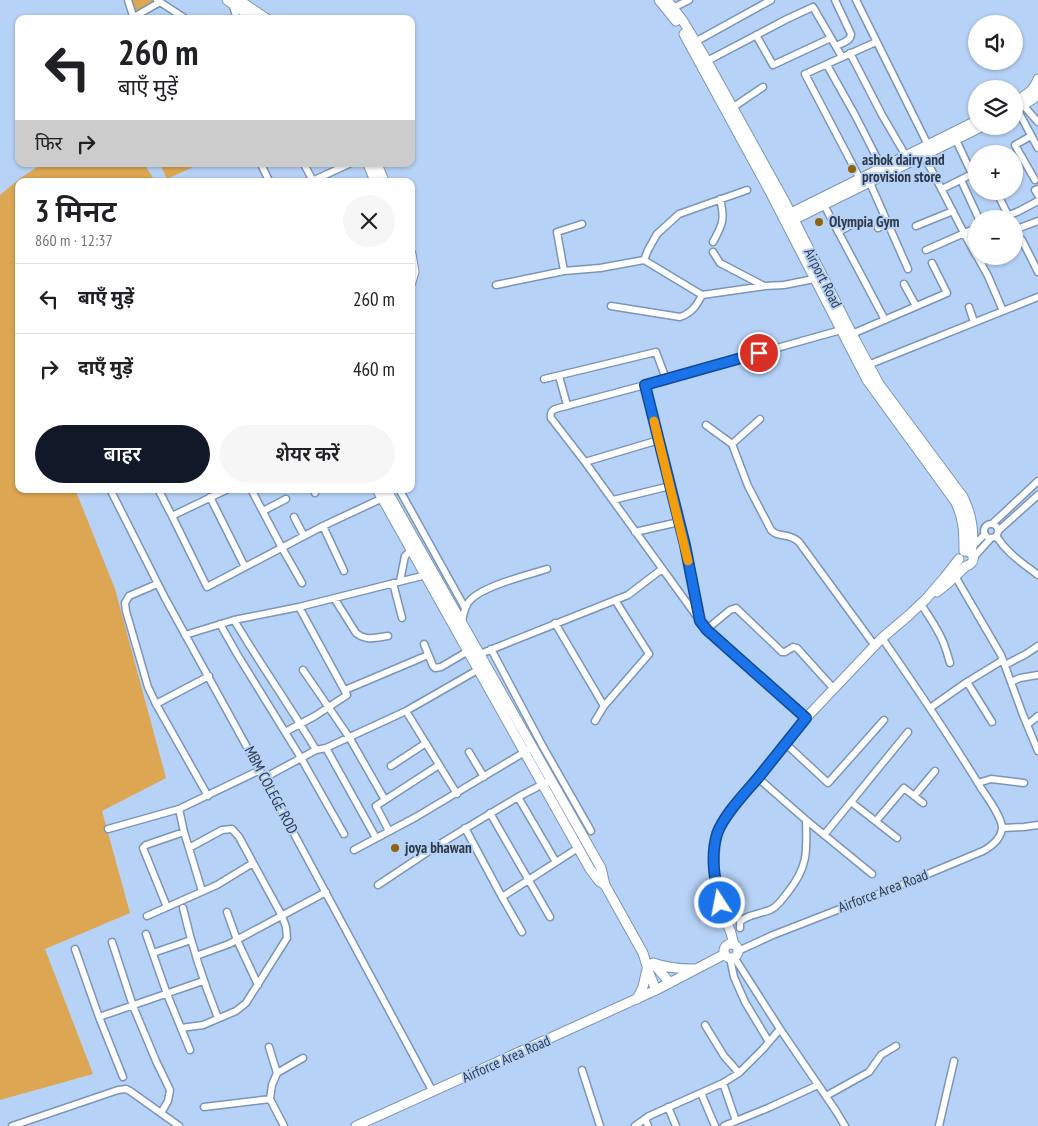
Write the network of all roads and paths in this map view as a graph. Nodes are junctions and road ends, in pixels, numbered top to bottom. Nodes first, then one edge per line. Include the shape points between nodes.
1 (128, 0) edge
2 (659, 0) edge
3 (667, 0) edge
4 (771, 0) edge
5 (835, 0) edge
6 (856, 0) edge
7 (158, 1) edge
8 (232, 1) edge
9 (685, 1) edge
10 (673, 8) junction
11 (133, 15) edge
12 (138, 15) edge
13 (180, 15) edge
14 (236, 15) edge
15 (249, 15) edge
16 (259, 15) edge
17 (756, 35) junction
18 (831, 38) junction
19 (695, 42) junction
20 (876, 42) junction
21 (836, 46) junction
22 (850, 53) junction
23 (842, 57) junction
24 (707, 61) junction
25 (827, 65) junction
26 (1038, 79) edge
27 (763, 88) dead end
28 (1038, 94) edge
29 (1023, 100) edge
30 (1023, 103) edge
31 (732, 108) junction
32 (1023, 111) edge
33 (1023, 119) edge
34 (1038, 122) edge
35 (968, 125) edge
36 (968, 134) edge
37 (1031, 136) junction
38 (956, 140) junction
39 (928, 146) junction
40 (1038, 148) edge
41 (906, 156) junction
42 (924, 156) junction
43 (968, 162) edge
44 (343, 167) edge
45 (882, 168) junction
46 (968, 176) edge
47 (319, 178) edge
48 (860, 179) junction
49 (961, 180) junction
50 (1035, 180) dead end
51 (870, 183) junction
52 (942, 189) junction
53 (1038, 189) edge
54 (747, 190) dead end
55 (1038, 195) edge
56 (720, 199) junction
57 (1038, 201) edge
58 (824, 205) junction
59 (975, 210) edge
60 (1019, 210) edge
61 (954, 211) junction
62 (788, 218) junction
63 (1038, 221) edge
64 (582, 224) dead end
65 (887, 224) junction
66 (851, 225) dead end
67 (916, 226) dead end
68 (1023, 227) edge
69 (878, 228) dead end
70 (968, 231) edge
71 (838, 232) junction
72 (964, 233) junction
73 (968, 239) edge
74 (713, 242) dead end
75 (1023, 242) edge
76 (926, 250) dead end
77 (713, 252) dead end
78 (644, 260) junction
79 (932, 263) dead end
80 (982, 265) edge
81 (908, 269) dead end
82 (564, 271) junction
83 (1038, 272) edge
84 (814, 279) junction
85 (904, 284) dead end
86 (496, 285) dead end
87 (765, 286) junction
88 (702, 295) junction
89 (1038, 296) edge
90 (611, 306) dead end
91 (916, 306) junction
92 (969, 307) dead end
93 (1003, 311) junction
94 (885, 320) junction
95 (974, 322) junction
96 (841, 330) junction
97 (852, 334) junction
98 (868, 365) junction
99 (559, 376) junction
100 (544, 379) dead end
101 (666, 379) junction
102 (645, 385) junction
103 (567, 405) junction
104 (760, 419) dead end
105 (706, 425) dead end
106 (659, 440) junction
107 (732, 444) junction
108 (585, 462) junction
109 (1038, 481) edge
110 (670, 486) junction
111 (112, 493) edge
112 (160, 493) edge
113 (220, 493) edge
114 (254, 493) edge
115 (401, 493) edge
116 (386, 494) edge
117 (1038, 495) edge
118 (210, 498) junction
119 (286, 499) dead end
120 (613, 500) junction
121 (263, 511) junction
122 (172, 516) junction
123 (294, 517) dead end
124 (680, 522) junction
125 (992, 524) junction
126 (323, 526) junction
127 (635, 532) junction
128 (985, 534) junction
129 (995, 535) junction
130 (304, 536) junction
131 (415, 547) junction
132 (282, 548) junction
133 (968, 555) junction
134 (245, 567) junction
135 (547, 569) dead end
136 (662, 569) junction
137 (344, 571) dead end
138 (1038, 574) edge
139 (426, 575) junction
140 (955, 576) junction
141 (397, 582) junction
142 (302, 583) dead end
143 (158, 584) junction
144 (334, 598) junction
145 (615, 600) junction
146 (923, 601) junction
147 (299, 606) junction
148 (466, 608) junction
149 (402, 618) dead end
150 (234, 620) junction
151 (700, 621) junction
152 (462, 622) junction
153 (555, 623) junction
154 (220, 624) junction
155 (707, 630) junction
156 (185, 635) junction
157 (388, 636) dead end
158 (882, 638) junction
159 (424, 644) dead end
160 (875, 646) junction
161 (1038, 646) edge
162 (491, 649) junction
163 (475, 651) junction
164 (428, 655) junction
165 (950, 662) dead end
166 (1004, 662) junction
167 (482, 667) junction
168 (303, 670) dead end
169 (1038, 675) edge
170 (209, 676) junction
171 (967, 682) junction
172 (1011, 682) junction
173 (834, 689) junction
174 (345, 690) junction
175 (156, 704) junction
176 (604, 706) junction
177 (328, 707) junction
178 (930, 708) junction
179 (406, 710) junction
180 (1038, 716) edge
181 (806, 718) junction
182 (884, 720) dead end
183 (595, 721) dead end
184 (992, 722) dead end
185 (300, 724) junction
186 (1027, 725) junction
187 (285, 732) junction
188 (908, 732) dead end
189 (349, 737) junction
190 (426, 743) junction
191 (542, 744) junction
192 (786, 744) junction
193 (529, 747) junction
194 (326, 748) junction
195 (316, 750) junction
196 (1038, 751) edge
197 (469, 752) dead end
198 (301, 758) junction
199 (439, 765) junction
200 (391, 766) dead end
201 (260, 770) junction
202 (935, 772) dead end
203 (484, 776) junction
204 (264, 778) junction
205 (758, 778) junction
206 (547, 782) junction
207 (978, 783) junction
208 (1024, 783) dead end
209 (457, 794) junction
210 (208, 796) junction
211 (914, 796) junction
212 (518, 797) junction
213 (385, 800) junction
214 (851, 802) junction
215 (923, 803) dead end
216 (179, 809) junction
217 (490, 813) junction
218 (806, 820) junction
219 (876, 821) junction
220 (1038, 825) edge
221 (465, 828) junction
222 (1002, 828) junction
223 (108, 829) dead end
224 (390, 831) junction
225 (591, 831) dead end
226 (184, 832) junction
227 (344, 834) dead end
228 (824, 835) junction
229 (376, 838) junction
230 (897, 838) dead end
231 (189, 848) junction
232 (578, 848) junction
233 (354, 850) dead end
234 (556, 862) junction
235 (253, 863) junction
236 (872, 874) dead end
237 (529, 879) junction
238 (378, 884) dead end
239 (605, 885) junction
240 (202, 891) junction
241 (326, 892) junction
242 (502, 897) junction
243 (167, 907) junction
244 (183, 908) dead end
245 (227, 912) dead end
246 (147, 916) dead end
247 (282, 916) junction
248 (550, 917) dead end
249 (740, 928) dead end
250 (522, 932) dead end
251 (146, 934) dead end
252 (191, 940) junction
253 (238, 940) junction
254 (112, 942) dead end
255 (75, 949) dead end
256 (731, 952) junction
257 (153, 953) junction
258 (196, 956) junction
259 (650, 965) junction
260 (696, 969) junction
261 (203, 981) junction
262 (670, 983) junction
263 (258, 985) junction
264 (656, 990) junction
265 (168, 994) junction
266 (637, 999) junction
267 (133, 1006) junction
268 (99, 1017) junction
269 (218, 1018) junction
270 (705, 1025) dead end
271 (181, 1028) junction
272 (780, 1029) junction
273 (769, 1042) junction
274 (896, 1046) dead end
275 (269, 1047) dead end
276 (190, 1050) dead end
277 (303, 1058) dead end
278 (954, 1061) dead end
279 (582, 1070) dead end
280 (277, 1073) junction
281 (739, 1073) junction
282 (123, 1077) dead end
283 (723, 1083) junction
284 (818, 1085) junction
285 (432, 1092) junction
286 (701, 1093) junction
287 (826, 1096) junction
288 (270, 1099) junction
289 (204, 1107) dead end
290 (668, 1107) junction
291 (161, 1113) junction
292 (645, 1119) junction
293 (736, 1121) junction
294 (33, 1123) edge
295 (12, 1126) edge
296 (179, 1126) edge
297 (284, 1126) edge
298 (356, 1126) edge
299 (600, 1126) edge
300 (635, 1126) edge
301 (648, 1126) edge
302 (676, 1126) edge
303 (714, 1126) edge
304 (724, 1126) edge
305 (845, 1126) edge
306 (939, 1126) edge

1 - 11 street
2 - 62 street, Airport Road via 681,28
3 - 10 street, Airport Road
4 - 19 street
5 - 21 street via 851,34 849,40
6 - 20 street
7 - 12 street
7 - 13 street
8 - 14 street
8 - 15 street
8 - 16 street
9 - 10 street
10 - 19 street, Airport Road
17 - 18 street via 773,65
17 - 18 street via 813,7
17 - 24 street
18 - 21 street
19 - 24 street, Airport Road
20 - 22 street
20 - 39 street
21 - 23 street
22 - 23 street
22 - 41 street
23 - 25 street
24 - 31 street, Airport Road
25 - 45 street
25 - 48 street via 805,74
26 - 29 street
27 - 31 street
28 - 30 street
31 - 62 street, Airport Road
32 - 34 street
33 - 37 street
35 - 39 street
36 - 38 street
37 - 40 street
37 - 50 street via 1015,145
38 - 42 street
38 - 43 street
39 - 41 street
41 - 45 street
42 - 51 street
42 - 52 street
44 - 47 street
45 - 48 street
46 - 49 street
48 - 62 street
49 - 52 street
49 - 59 street
51 - 58 street
51 - 65 street
52 - 61 street
53 - 55 street via 1035,190
54 - 56 street
56 - 74 street via 724,214
56 - 78 street via 679,214 657,234
57 - 60 street
58 - 62 street
58 - 71 street
61 - 67 street
61 - 72 street
62 - 84 street, Airport Road
62 - 97 street, Airport Road
63 - 68 street
64 - 82 street via 557,232
65 - 69 street
65 - 81 street
66 - 71 street
70 - 72 street
71 - 94 street
72 - 73 street
72 - 76 street
75 - 83 street
77 - 87 street via 720,263
78 - 82 street
78 - 88 street
79 - 91 street via 947,293
80 - 93 street
82 - 86 street
84 - 87 street
84 - 96 street, Airport Road
85 - 91 street
87 - 88 street
88 - 90 street via 696,307 680,318
89 - 93 street
91 - 94 street
92 - 95 street
93 - 95 street
94 - 97 street
95 - 98 street
96 - 101 street
96 - 133 street, Airport Road via 867,380 955,501 962,518
97 - 98 street, Airport Road
98 - 133 street, Airport Road via 963,497 972,522
99 - 100 street
99 - 101 street via 656,352
99 - 103 street
101 - 102 street
102 - 103 street
102 - 106 street
103 - 108 street via 552,411 551,418
104 - 107 street
105 - 107 street
106 - 108 street
106 - 110 street
107 - 160 street via 748,486 773,533 784,534 799,542
108 - 120 street
109 - 125 street
110 - 120 street
110 - 124 street
111 - 143 street, MBM COLEGE ROD
112 - 122 street
113 - 118 street
114 - 121 street
115 - 148 street
116 - 126 street
116 - 131 street
117 - 129 street
118 - 122 street
118 - 134 street
119 - 121 street
120 - 127 street
121 - 132 street
122 - 134 street via 207,587
123 - 130 street
124 - 127 street
124 - 151 street
125 - 128 street via 985,528
125 - 129 street via 996,526
126 - 130 street
126 - 137 street
127 - 136 street
128 - 129 street via 988,538
128 - 133 street
129 - 133 street
129 - 138 street via 1012,556
130 - 132 street
131 - 139 street
131 - 141 street via 404,560
131 - 152 street
132 - 134 street
132 - 142 street
133 - 140 street
133 - 146 street
135 - 148 street via 494,586 469,601
136 - 145 street via 628,595
136 - 151 street
139 - 141 street
139 - 163 street
140 - 146 street
140 - 166 street
141 - 144 street
141 - 149 street
143 - 156 street, MBM COLEGE ROD
143 - 175 street via 129,596 125,603 134,642
144 - 147 street
144 - 157 street via 360,637
145 - 153 street
145 - 176 street via 649,654
146 - 158 street
146 - 165 street
147 - 150 street
147 - 174 street
148 - 152 street
150 - 154 street
150 - 185 street
151 - 155 street
152 - 163 street
153 - 162 street
153 - 176 street
154 - 156 street
154 - 187 street
155 - 173 street via 736,608 782,652 798,648
155 - 181 street
156 - 170 street, MBM COLEGE ROD
158 - 160 street
158 - 178 street
159 - 164 street
160 - 173 street
161 - 166 street
162 - 163 street
162 - 191 street
163 - 164 street via 438,668 433,666
163 - 167 street
164 - 174 street
166 - 171 street
166 - 172 street
167 - 179 street
167 - 193 street
168 - 177 street
169 - 172 street
170 - 175 street
170 - 201 street, MBM COLEGE ROD
171 - 178 street
171 - 184 street
172 - 186 street
173 - 181 street
174 - 177 street via 347,695
175 - 210 street
176 - 183 street
177 - 185 street
177 - 189 street
178 - 207 street
179 - 189 street
179 - 190 street
180 - 186 street
181 - 192 street
182 - 192 street via 828,783
185 - 187 street
185 - 195 street
186 - 196 street
187 - 198 street
188 - 214 street
189 - 194 street
189 - 213 street
190 - 199 street
190 - 200 street
191 - 193 street
191 - 225 street
192 - 205 street
193 - 203 street
193 - 206 street
194 - 195 street
194 - 229 street
195 - 198 street
197 - 203 street
198 - 204 street
198 - 227 street
199 - 209 street
199 - 213 street
201 - 204 street, MBM COLEGE ROD
201 - 210 street
202 - 211 street
203 - 209 street
204 - 241 street, MBM COLEGE ROD
205 - 218 street
205 - 256 street via 717,833 714,866 724,918 731,933
206 - 212 street
206 - 232 street
206 - 239 street via 601,868
207 - 208 street via 991,779
207 - 222 street
209 - 224 street
210 - 216 street
211 - 215 street
211 - 219 street via 904,788
212 - 217 street
212 - 234 street
213 - 224 street via 376,806
214 - 219 street
214 - 228 street
216 - 223 street
216 - 226 street
217 - 221 street
217 - 237 street
218 - 228 street
218 - 249 street via 807,850 802,871 775,907 744,919
219 - 230 street
220 - 222 street
221 - 238 street
221 - 242 street
222 - 256 street, Airforce Area Road via 992,846 983,851
224 - 229 street
226 - 231 street
226 - 243 street via 142,848
228 - 236 street
229 - 233 street
231 - 235 street via 222,830 232,829
231 - 240 street
232 - 234 street
232 - 239 street via 590,869
234 - 237 street
235 - 240 street
235 - 247 street
237 - 242 street
237 - 248 street
239 - 259 street
240 - 243 street
241 - 247 street
241 - 285 street, MBM COLEGE ROD
242 - 250 street
243 - 246 street
244 - 252 street
245 - 253 street
247 - 253 street
247 - 263 street via 287,938
251 - 257 street
252 - 257 street
252 - 258 street
253 - 258 street
253 - 263 street
254 - 267 street
255 - 268 street
256 - 260 street, Airforce Area Road
256 - 272 street
256 - 273 street via 734,977 742,996
257 - 265 street
258 - 261 street
259 - 260 street
259 - 262 street
259 - 264 street
259 - 266 street
260 - 262 street, Airforce Area Road
261 - 265 street
261 - 269 street
262 - 264 street, Airforce Area Road
263 - 269 street via 242,1008
264 - 266 street, Airforce Area Road
265 - 267 street
265 - 271 street
266 - 285 street, Airforce Area Road
267 - 268 street
267 - 291 street via 170,1090
268 - 282 street
269 - 271 street via 203,1025
270 - 281 street
271 - 276 street
272 - 273 street
272 - 284 street
273 - 281 street
274 - 287 street via 882,1055 868,1072
275 - 280 street
277 - 280 street
278 - 306 street
279 - 299 street
280 - 288 street
281 - 283 street
283 - 286 street
283 - 293 street
284 - 287 street
284 - 293 street
285 - 298 street, Airforce Area Road
286 - 290 street
286 - 303 street
287 - 305 street
288 - 289 street
288 - 297 street
290 - 292 street
290 - 302 street
291 - 294 street via 126,1089
291 - 296 street
292 - 300 street
292 - 301 street
293 - 304 street
294 - 295 street

